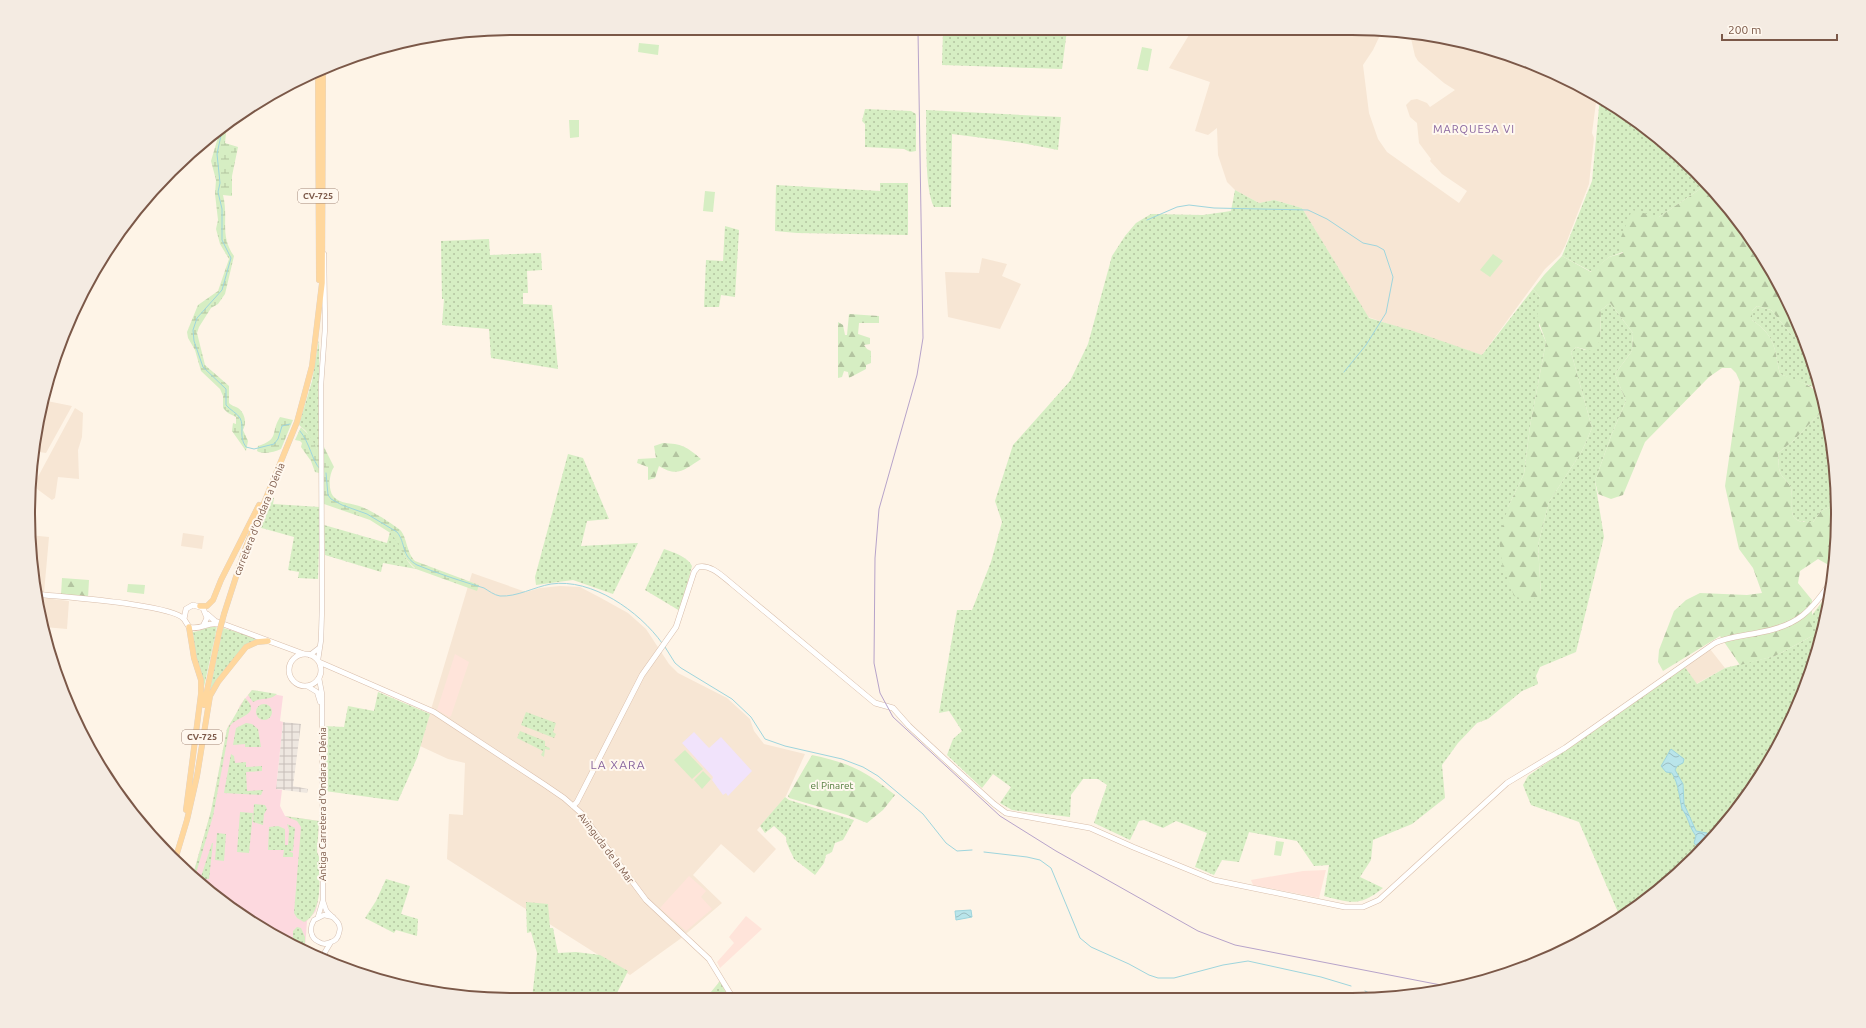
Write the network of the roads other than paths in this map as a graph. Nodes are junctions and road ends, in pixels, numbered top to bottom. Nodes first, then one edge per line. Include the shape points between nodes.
1 (323, 75) edge
2 (318, 77) edge
3 (324, 245) junction
4 (318, 321) junction
5 (285, 452) junction
6 (1825, 592) edge
7 (42, 595) edge
8 (200, 606) junction
9 (186, 609) junction
10 (169, 612) junction
11 (207, 614) junction
12 (184, 619) junction
13 (226, 625) junction
14 (203, 626) junction
15 (189, 627) junction
16 (268, 641) junction
17 (320, 646) junction
18 (288, 649) junction
19 (304, 654) junction
20 (310, 655) junction
21 (292, 661) junction
22 (319, 661) junction
23 (643, 665) dead end
24 (335, 669) junction
25 (644, 671) junction
26 (320, 675) junction
27 (307, 686) junction
28 (322, 707) junction
29 (573, 806) junction
30 (186, 810) junction
31 (175, 853) edge
32 (176, 854) edge
33 (323, 900) junction
34 (318, 917) junction
35 (333, 917) junction
36 (319, 942) junction
37 (332, 942) junction
38 (322, 953) edge
39 (324, 954) edge
40 (730, 993) edge

1 - 3 main road, carretera d'Ondara a Dénia / CV-725
2 - 4 main road, carretera d'Ondara a Dénia / CV-725
3 - 4 main road, carretera d'Ondara a Dénia / CV-725
3 - 17 street
4 - 5 main road, carretera d'Ondara a Dénia / CV-725 via 306,393
5 - 8 main road, CV-725 via 280,456 213,600 207,606
5 - 30 main road, carretera d'Ondara a Dénia / CV-725, bridge via 244,552 224,614 208,684
6 - 25 main road via 1803,616 1772,630 1715,643 1565,748 1513,778 1379,900 1357,908 1216,881 1090,828 1006,813 909,726 893,708 875,703 723,576 708,567 698,567 678,623
7 - 10 main road via 145,606
8 - 9 main road via 193,605
8 - 11 main road
9 - 10 main road
9 - 12 main road
10 - 12 main road
11 - 13 main road via 215,621
11 - 14 main road
12 - 15 main road
13 - 14 main road via 211,623
13 - 16 main road
14 - 15 main road via 196,629
15 - 30 main road, CV-725 via 202,694
16 - 18 main road
16 - 32 main road, CV-725 via 246,647 210,696 197,776
17 - 20 street
17 - 22 street
18 - 19 main road
18 - 21 main road
19 - 20 main road
19 - 21 main road
20 - 22 main road
21 - 27 main road via 289,669 292,678 297,684
22 - 24 main road, Avinguda de la Mar
22 - 26 main road
23 - 25 main road
24 - 26 main road via 326,669
24 - 29 main road, Avinguda de la Mar via 434,712
25 - 29 main road
26 - 27 main road via 314,683
26 - 28 street, Antiga Carretera d'Ondara a Dénia
27 - 28 street, Antiga Carretera d'Ondara a Dénia via 316,692
28 - 33 street, Antiga Carretera d'Ondara a Dénia
29 - 40 main road, Avinguda de la Mar via 595,831 646,900 709,959
30 - 31 main road, carretera d'Ondara a Dénia / CV-725
33 - 34 street, Antiga Carretera d'Ondara a Dénia
33 - 35 street, Antiga Carretera d'Ondara a Dénia via 327,912
34 - 35 street
34 - 36 street via 312,923 311,930 313,937
35 - 37 street via 340,930 338,937
36 - 37 street
36 - 38 street
37 - 39 street

